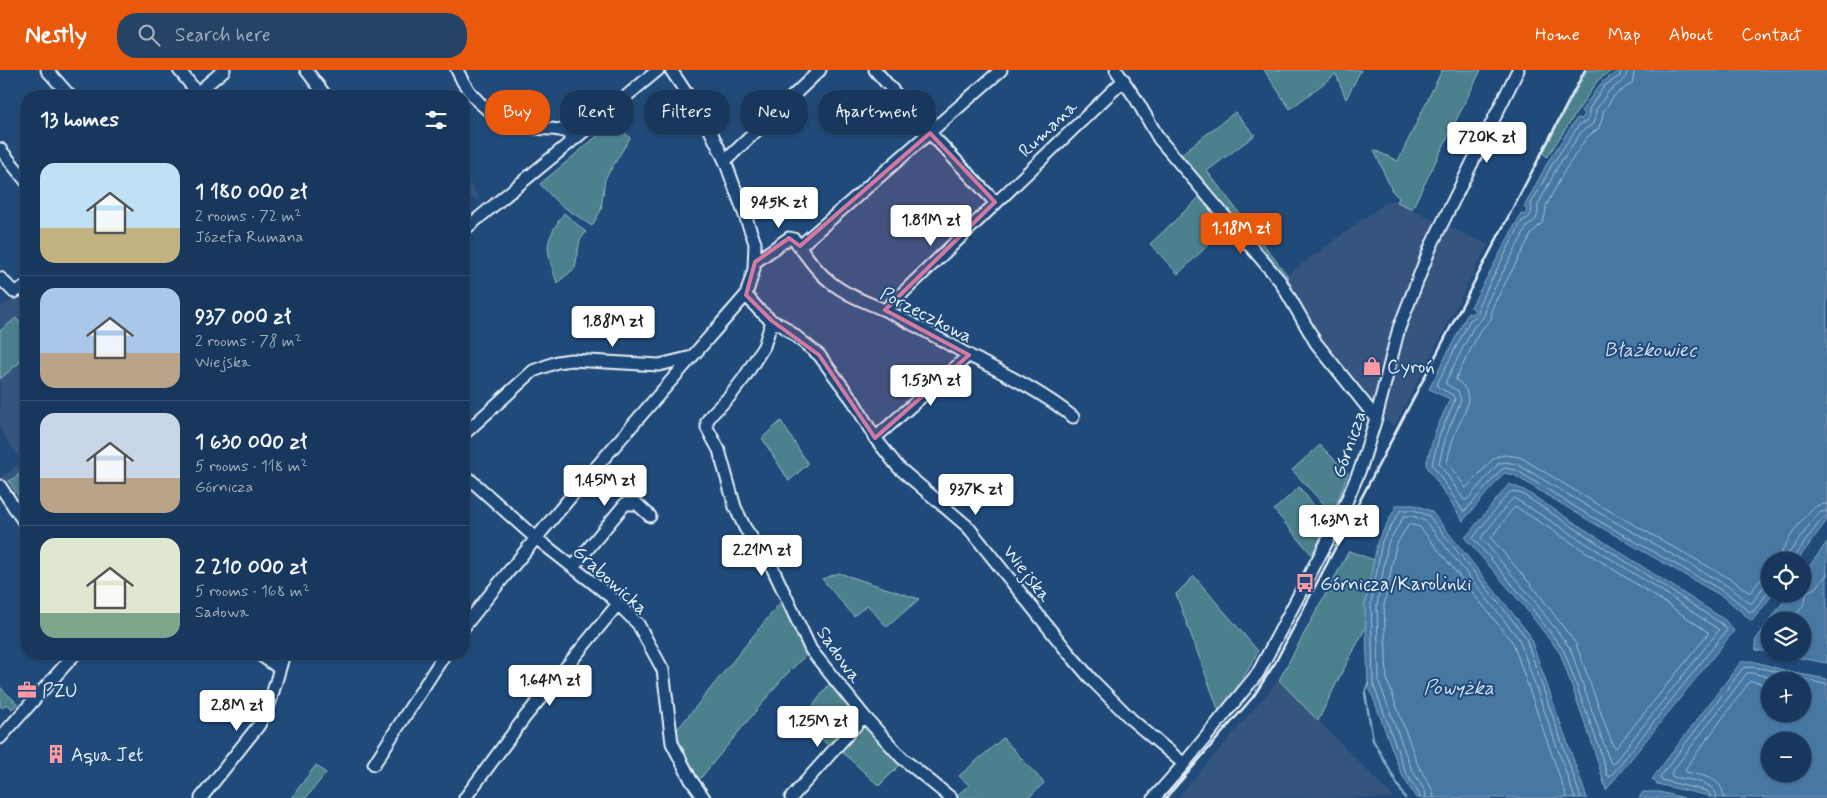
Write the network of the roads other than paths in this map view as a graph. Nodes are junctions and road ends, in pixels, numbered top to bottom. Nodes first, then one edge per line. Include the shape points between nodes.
1 (47, 70) edge
2 (179, 70) edge
3 (224, 70) edge
4 (306, 70) edge
5 (456, 70) edge
6 (657, 70) edge
7 (671, 70) edge
8 (820, 70) edge
9 (875, 70) edge
10 (1001, 70) edge
11 (1116, 70) edge
12 (1518, 70) edge
13 (1124, 80) junction
14 (65, 90) edge
15 (194, 90) edge
16 (203, 90) edge
17 (321, 90) edge
18 (468, 90) edge
19 (892, 90) edge
20 (470, 92) edge
21 (936, 128) edge
22 (928, 135) edge
23 (932, 135) edge
24 (575, 139) junction
25 (0, 149) edge
26 (725, 161) junction
27 (20, 174) edge
28 (995, 202) junction
29 (470, 225) edge
30 (800, 246) junction
31 (754, 262) junction
32 (0, 278) edge
33 (20, 290) edge
34 (746, 295) junction
35 (885, 310) junction
36 (772, 321) junction
37 (969, 355) junction
38 (692, 357) junction
39 (1073, 417) dead end
40 (1376, 418) junction
41 (470, 428) edge
42 (875, 438) junction
43 (470, 479) edge
44 (0, 486) edge
45 (20, 516) edge
46 (650, 516) dead end
47 (537, 537) junction
48 (573, 567) junction
49 (618, 604) junction
50 (470, 620) edge
51 (70, 660) edge
52 (268, 660) edge
53 (282, 660) edge
54 (441, 660) edge
55 (279, 668) junction
56 (864, 716) junction
57 (0, 738) edge
58 (374, 764) dead end
59 (1184, 764) junction
60 (202, 798) edge
61 (465, 798) edge
62 (704, 798) edge
63 (791, 798) edge
64 (951, 798) edge
65 (1154, 798) edge

1 - 14 street
2 - 15 street
3 - 16 street
4 - 17 street
5 - 18 street
6 - 24 street
7 - 26 street via 707,124
8 - 26 street
9 - 19 street
10 - 21 street
11 - 13 street
12 - 40 street, Górnicza via 1431,246 1399,328
13 - 28 street, Rumana
13 - 40 street via 1159,139 1280,281 1316,343
20 - 24 street via 482,107 506,121 532,128 560,129
22 - 30 street
23 - 28 street
24 - 29 street
25 - 27 street
26 - 31 street via 754,243
28 - 35 street, Rumana
30 - 31 street via 789,238
30 - 35 street, Porzeczkowa via 828,281 855,298
31 - 34 street
32 - 33 street via 14,292
34 - 36 street, Wiejska
34 - 38 street
35 - 37 street, Porzeczkowa
36 - 42 street, Wiejska via 819,354
36 - 56 street, Sadowa via 764,346 740,384 707,421 707,428 719,450 735,507 745,528 772,567 811,650
37 - 39 street, Porzeczkowa via 1053,401
37 - 42 street
38 - 41 street via 659,365 557,362 525,377
38 - 47 street
40 - 59 street, Górnicza via 1361,467 1339,519 1258,673
42 - 59 street, Wiejska via 898,467 968,526 1092,680 1132,720
43 - 47 street, Grabowicka
44 - 45 street
46 - 48 street via 637,504 625,504
47 - 48 street, Grabowicka
47 - 50 street
48 - 49 street, Grabowicka
49 - 61 street via 524,717
49 - 62 street, Grabowicka via 638,624 664,670 672,743
51 - 57 street
52 - 55 street
53 - 55 street
54 - 58 street
55 - 60 street via 270,702 259,725
56 - 63 street
56 - 64 street, Sadowa via 902,758
59 - 65 street, Górnicza

